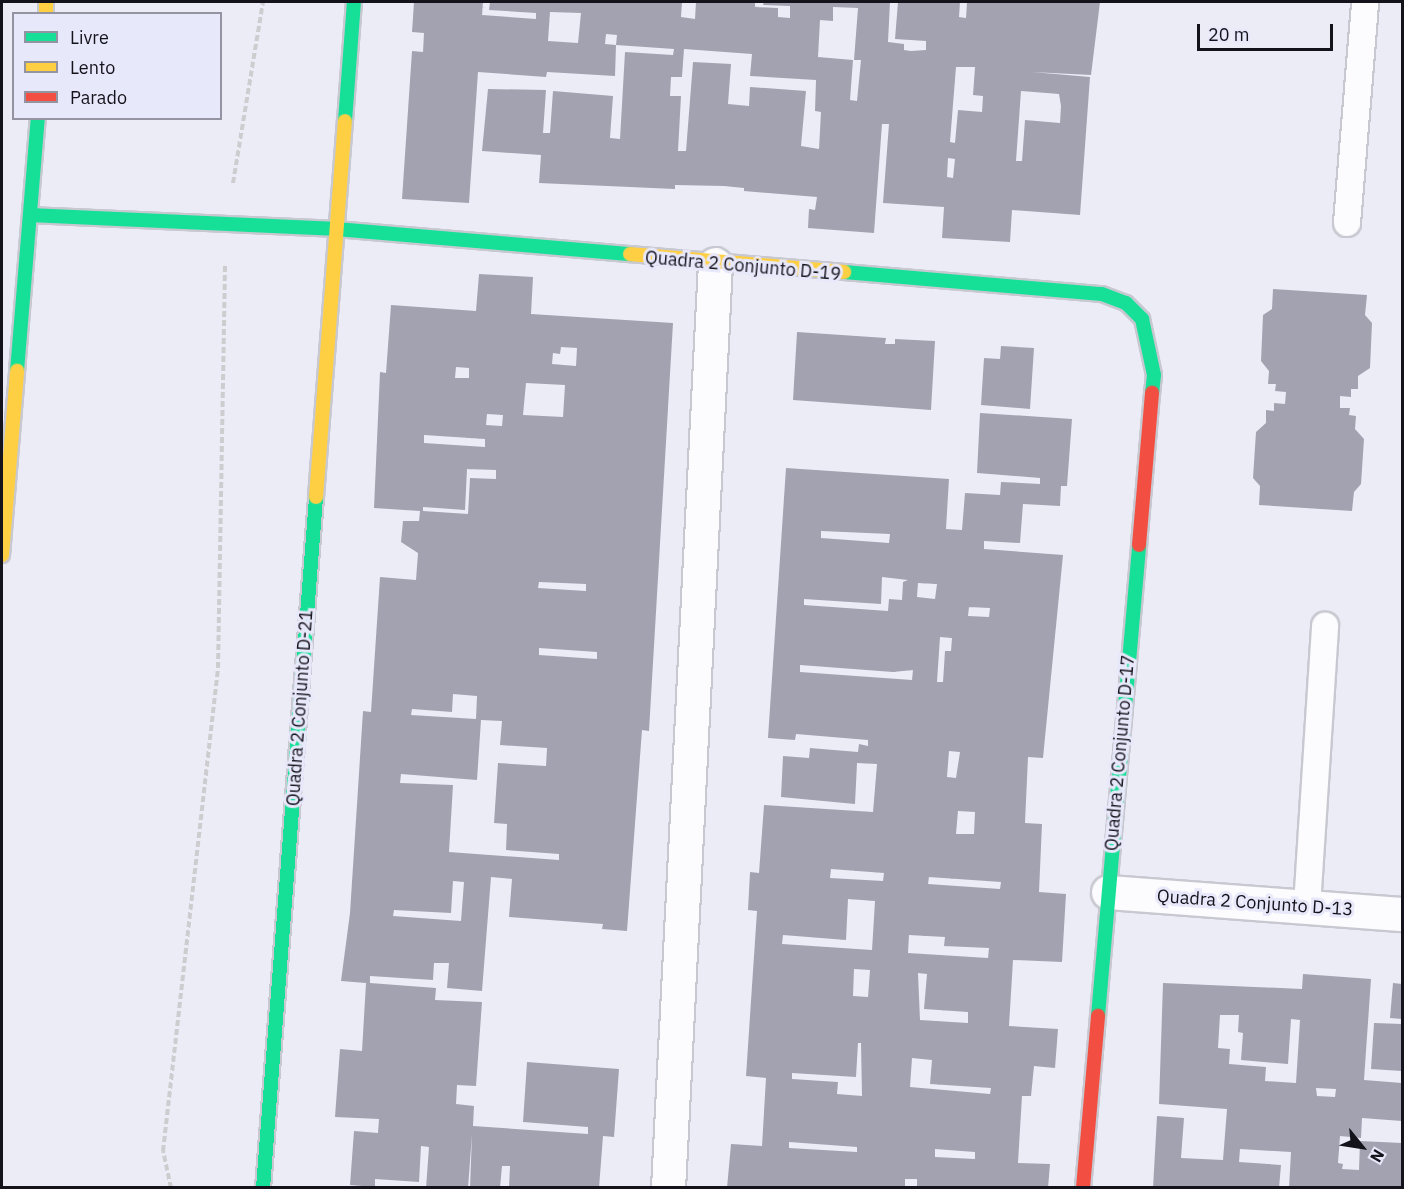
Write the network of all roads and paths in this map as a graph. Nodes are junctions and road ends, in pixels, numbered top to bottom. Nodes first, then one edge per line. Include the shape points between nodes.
1 (263, 2) edge
2 (354, 2) edge
3 (1365, 2) edge
4 (38, 120) edge
5 (31, 215) junction
6 (1347, 223) dead end
7 (226, 224) junction
8 (337, 229) junction
9 (715, 264) junction
10 (1142, 319) joint
11 (2, 555) edge
12 (1324, 626) dead end
13 (1108, 892) junction
14 (1307, 906) junction
15 (1402, 914) edge
16 (171, 1188) edge
17 (263, 1188) edge
18 (668, 1188) edge
19 (1083, 1188) edge

1 - 7 path
2 - 8 main road, Quadra 2 Conjunto D-21
3 - 6 lane
4 - 5 main road
5 - 7 main road, Quadra 2 Conjunto D-19
5 - 11 main road
7 - 8 main road, Quadra 2 Conjunto D-19
7 - 16 path via 218,668 163,1151
8 - 9 main road, Quadra 2 Conjunto D-19
8 - 17 main road, Quadra 2 Conjunto D-21
9 - 10 main road, Quadra 2 Conjunto D-19 via 1102,294 1126,303
9 - 18 street
10 - 13 main road, Quadra 2 Conjunto D-17 via 1154,375
12 - 14 lane
13 - 14 street, Quadra 2 Conjunto D-13
13 - 19 main road, Quadra 2 Conjunto D-17
14 - 15 street, Quadra 2 Conjunto D-13

